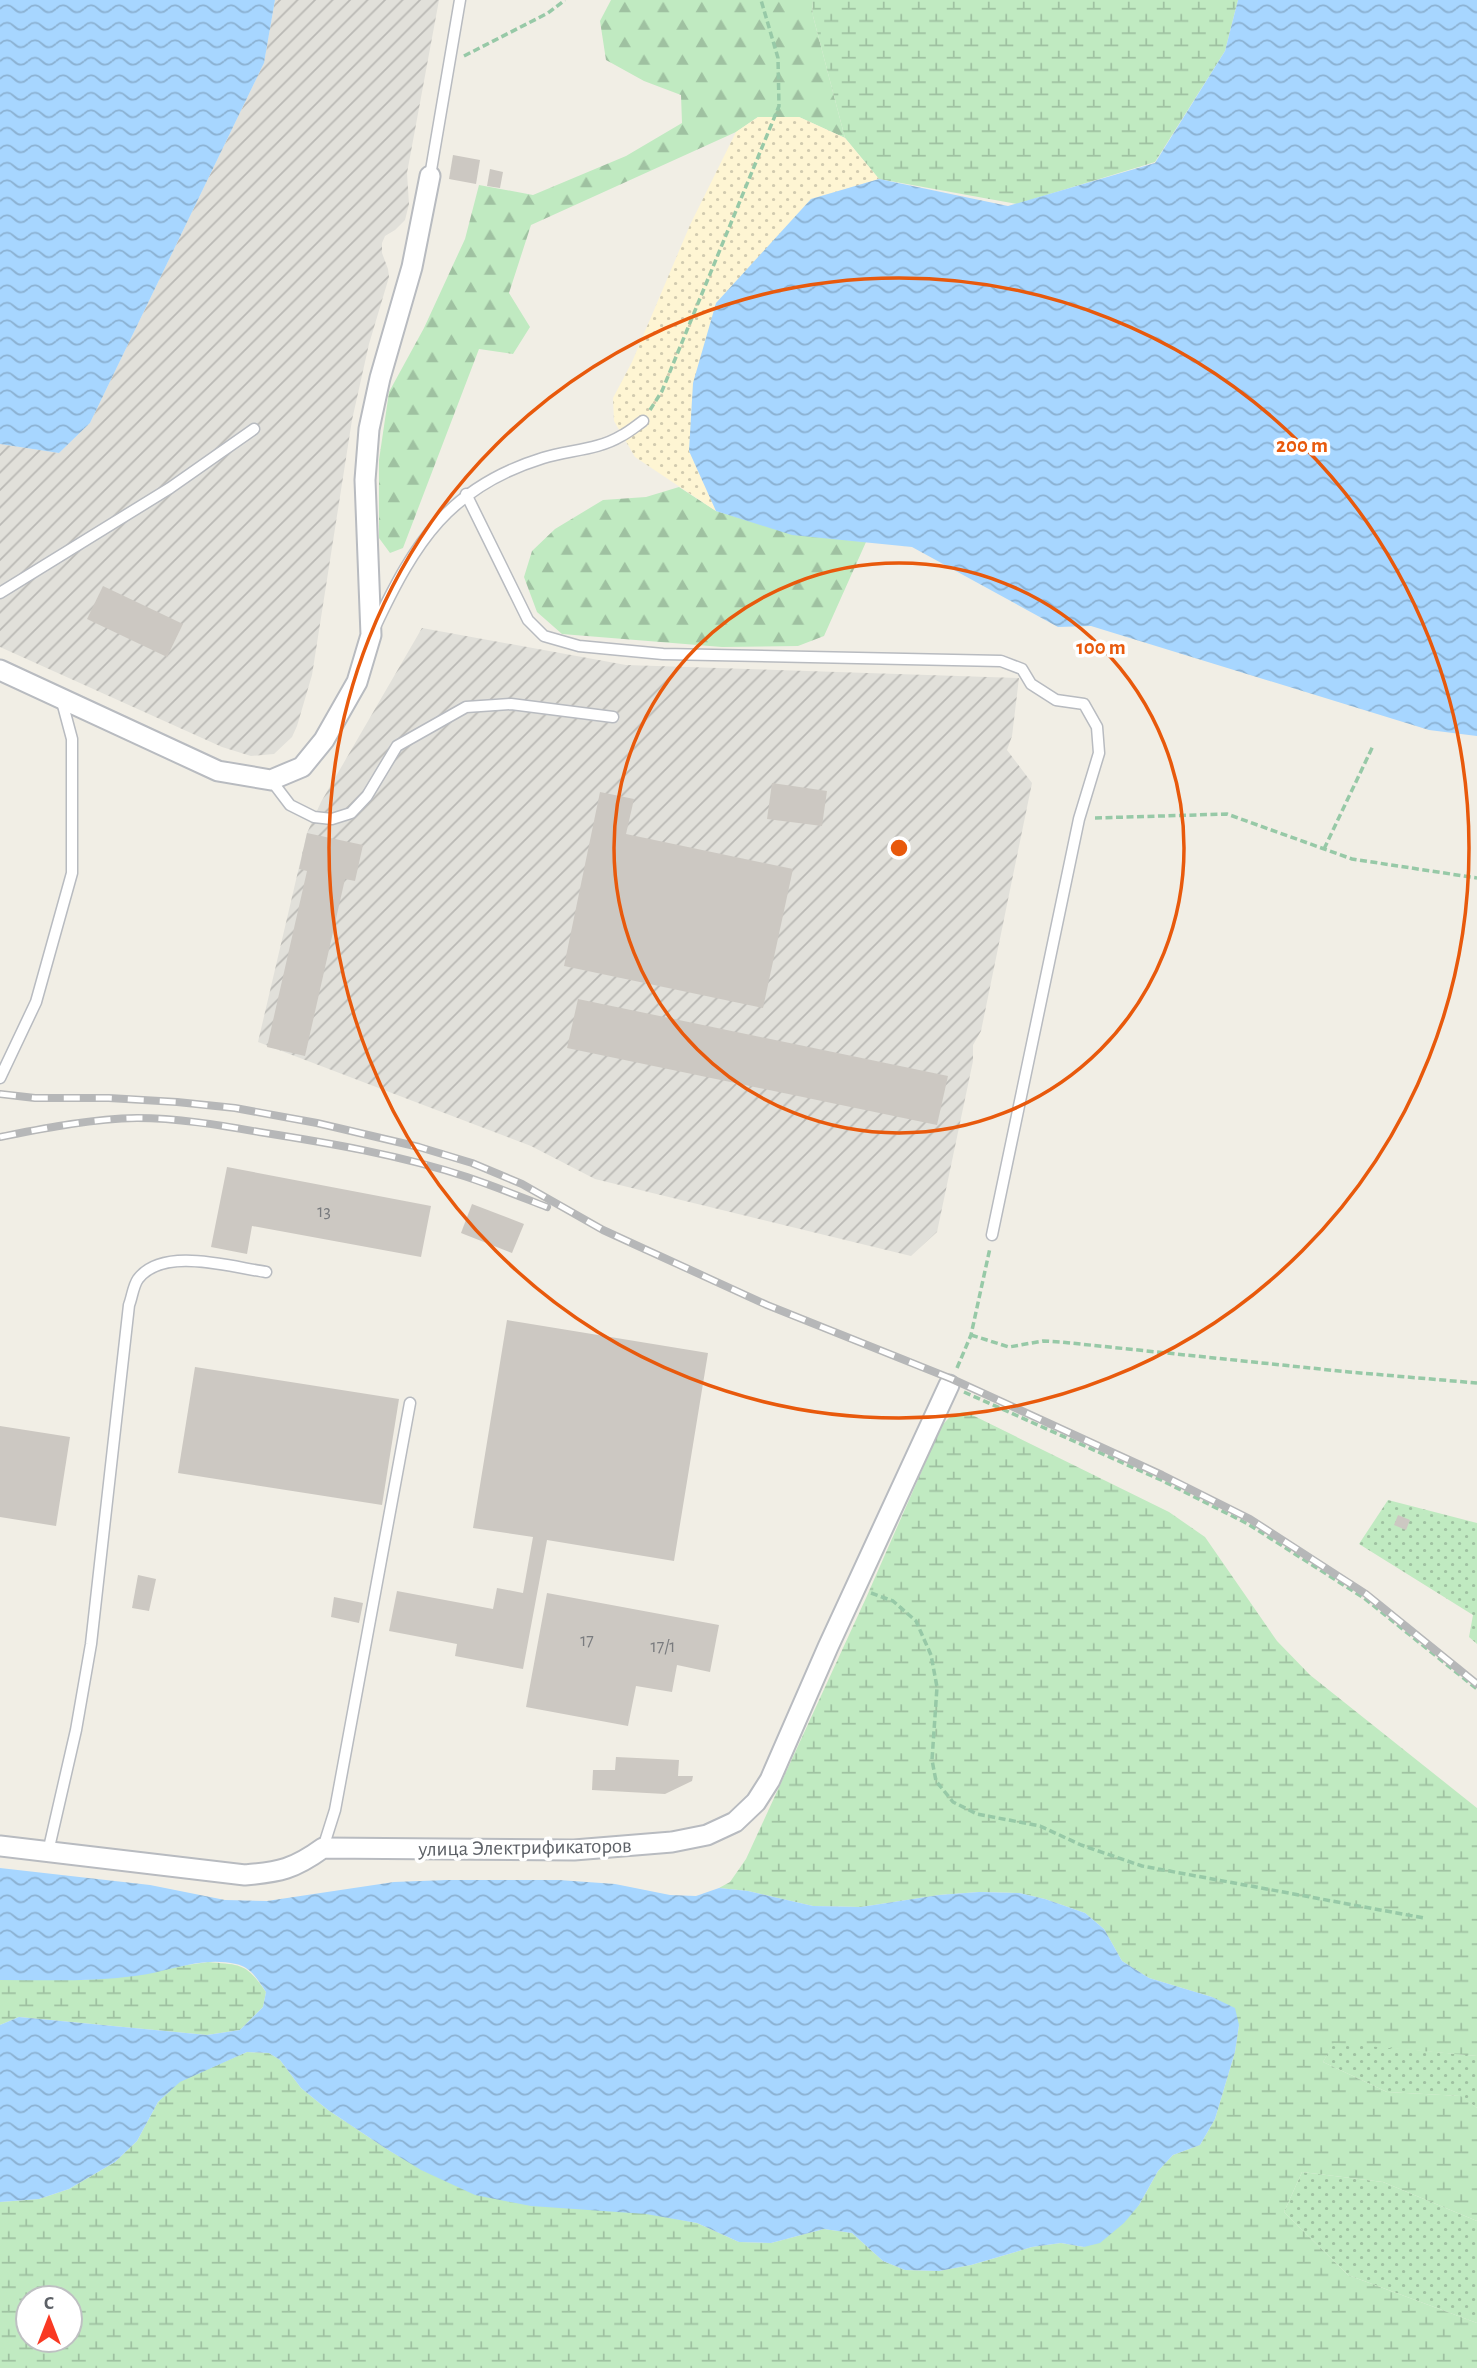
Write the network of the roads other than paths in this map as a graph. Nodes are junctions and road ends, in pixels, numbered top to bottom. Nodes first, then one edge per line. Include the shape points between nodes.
1 (460, 0) edge
2 (430, 176) joint
3 (643, 421) road end
4 (254, 429) dead end
5 (466, 494) junction
6 (0, 593) edge
7 (371, 635) junction
8 (0, 670) edge
9 (60, 698) junction
10 (613, 717) dead end
11 (271, 780) junction
12 (6, 1054) edge
13 (0, 1078) edge
14 (992, 1235) road end
15 (266, 1272) dead end
16 (949, 1385) road end
17 (410, 1403) dead end
18 (0, 1846) edge
19 (324, 1849) junction
20 (48, 1852) junction

1 - 2 lane
2 - 7 street via 412,267 369,429 365,481
3 - 5 lane via 594,447 545,457 501,473
4 - 6 lane via 170,488
5 - 7 lane via 433,526 411,558
5 - 14 lane via 528,620 544,636 579,646 663,654 1001,661 1022,669 1031,684 1056,699 1084,704 1097,727 1099,753 1079,819
7 - 11 street via 357,682 324,740 302,767
8 - 9 street
9 - 11 street via 218,771
9 - 12 lane via 72,740 72,873 36,1002
10 - 11 lane via 512,704 466,708 397,746 367,796 351,813 332,819 314,817 290,805
12 - 13 lane
15 - 20 lane via 172,1261 155,1265 138,1280 129,1305 90,1644
16 - 19 street, улица Электрификаторов via 770,1780 735,1822 707,1835 672,1842 574,1850
17 - 19 lane
18 - 20 street, улица Электрификаторов
19 - 20 street, улица Электрификаторов via 283,1871 245,1875

